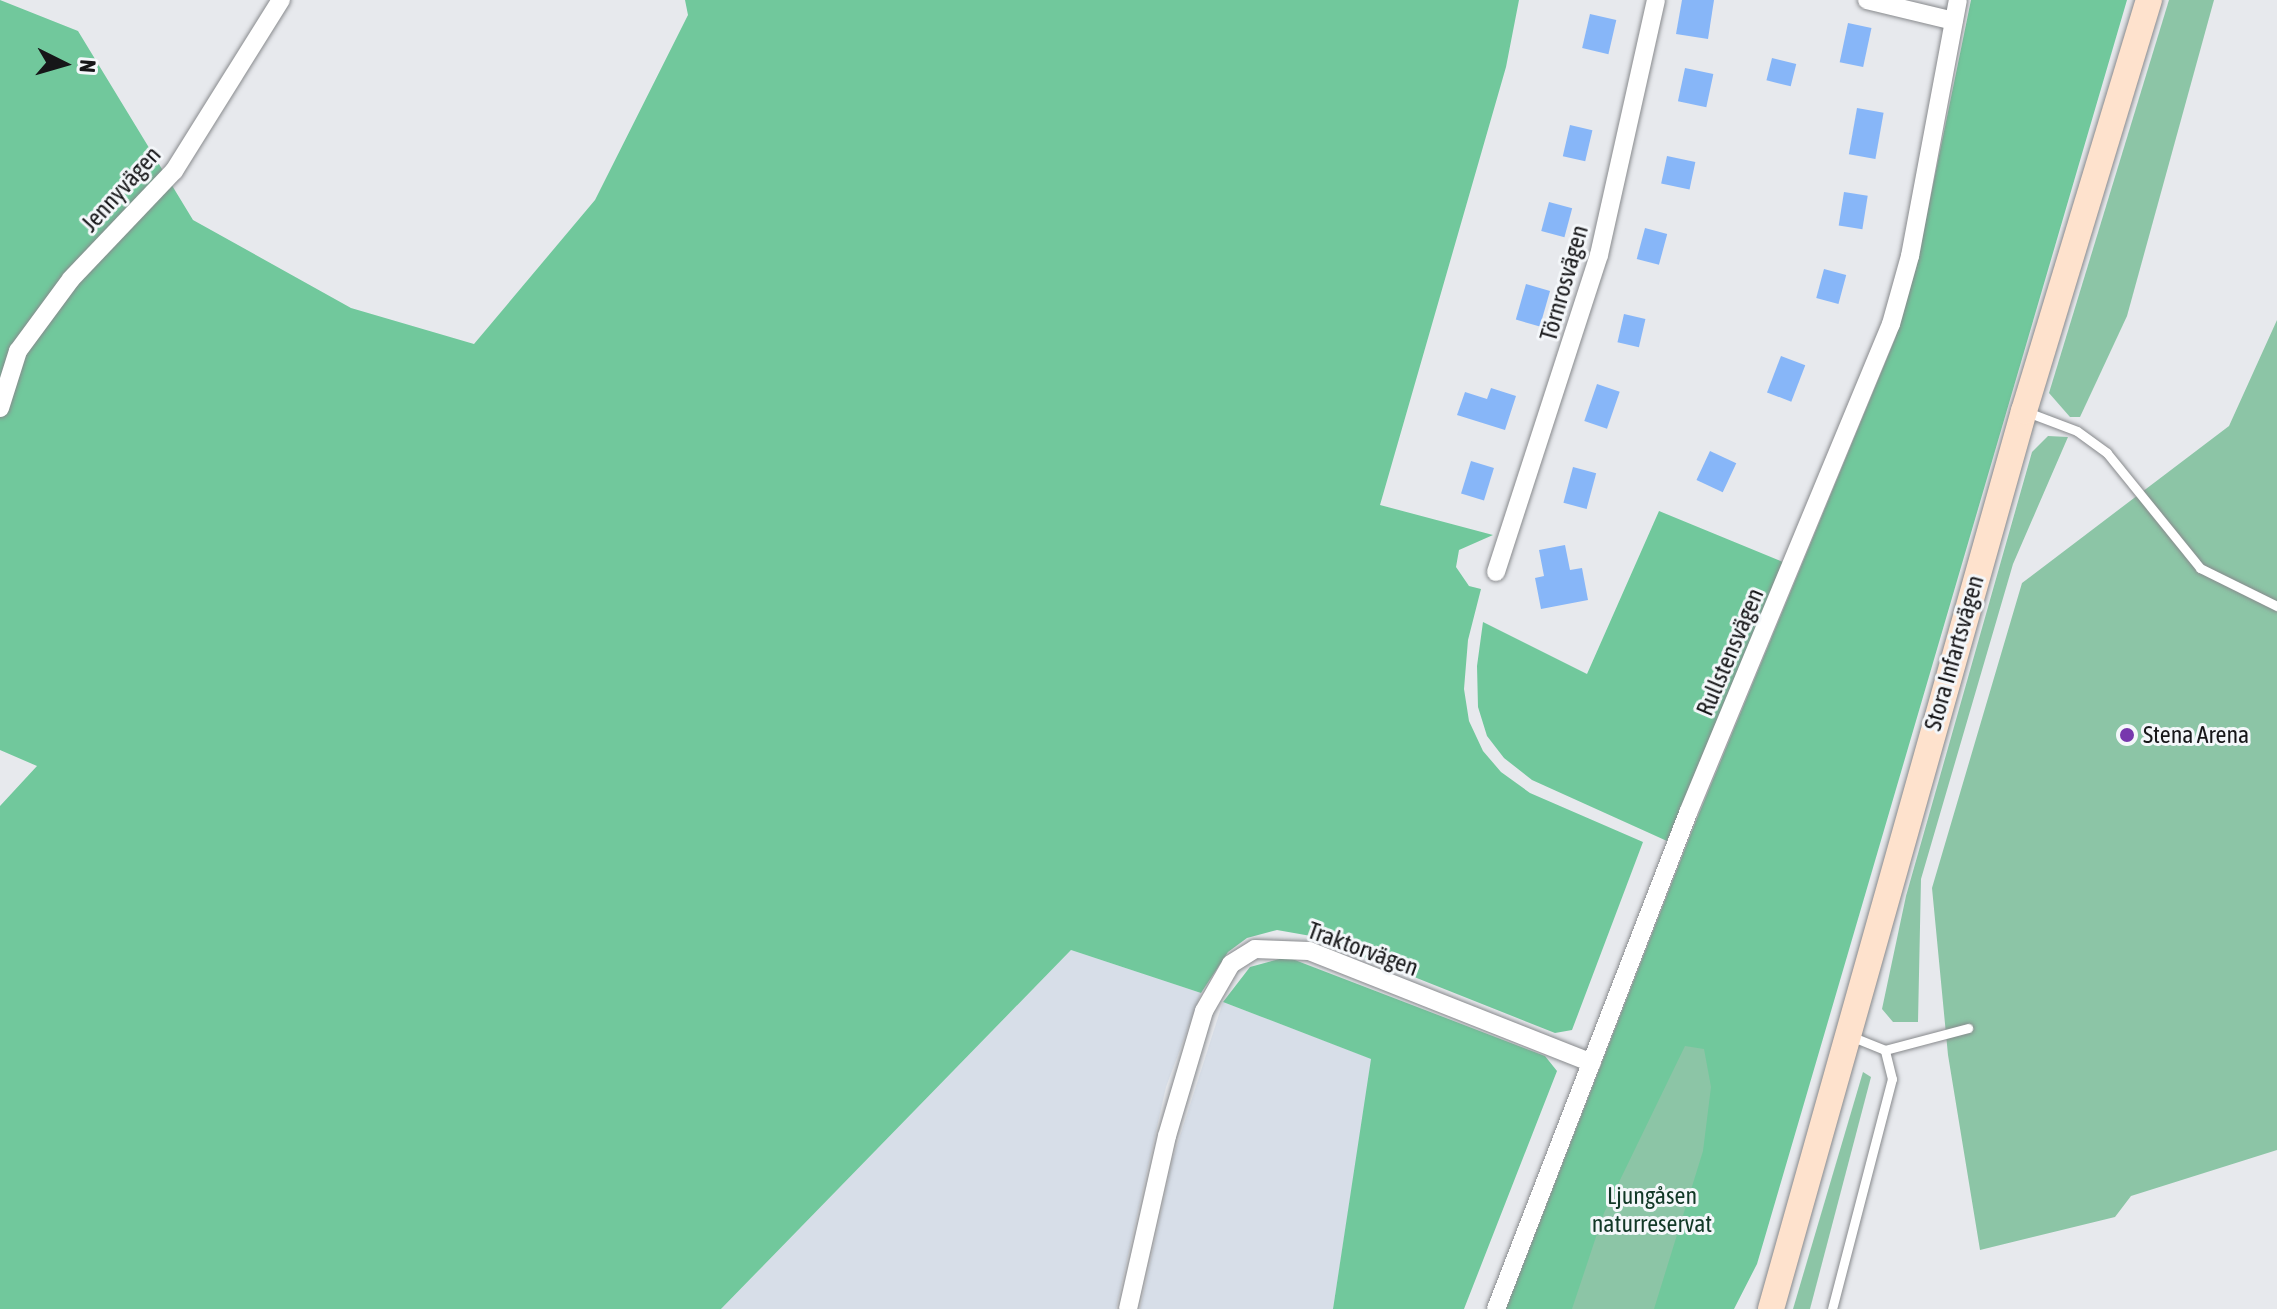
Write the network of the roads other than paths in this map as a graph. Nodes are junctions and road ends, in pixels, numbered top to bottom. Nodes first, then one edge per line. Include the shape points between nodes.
1 (281, 0) edge
2 (1656, 0) edge
3 (1867, 0) edge
4 (1958, 0) edge
5 (2149, 0) edge
6 (1954, 21) junction
7 (0, 408) edge
8 (2024, 411) junction
9 (1496, 572) dead end
10 (2277, 606) edge
11 (1968, 1028) dead end
12 (1846, 1034) junction
13 (1885, 1050) junction
14 (1592, 1063) junction
15 (1128, 1309) edge
16 (1496, 1309) edge
17 (1771, 1309) edge
18 (1832, 1309) edge

1 - 7 street, Jennyvägen via 174,171 71,279 18,351
2 - 9 street, Törnrosvägen via 1599,255
3 - 6 street
4 - 6 street, Rullstensvägen
5 - 8 main road, Stora Infartsvägen
6 - 14 street, Rullstensvägen via 1910,256 1891,324 1688,813
8 - 10 lane via 2087,438 2107,453 2200,568
8 - 12 main road, Stora Infartsvägen
11 - 13 lane
12 - 13 lane
12 - 17 main road, Stora Infartsvägen
13 - 18 lane via 1892,1079
14 - 15 street, Traktorvägen via 1309,951 1255,949 1231,964 1204,1011 1167,1136
14 - 16 street, Rullstensvägen

